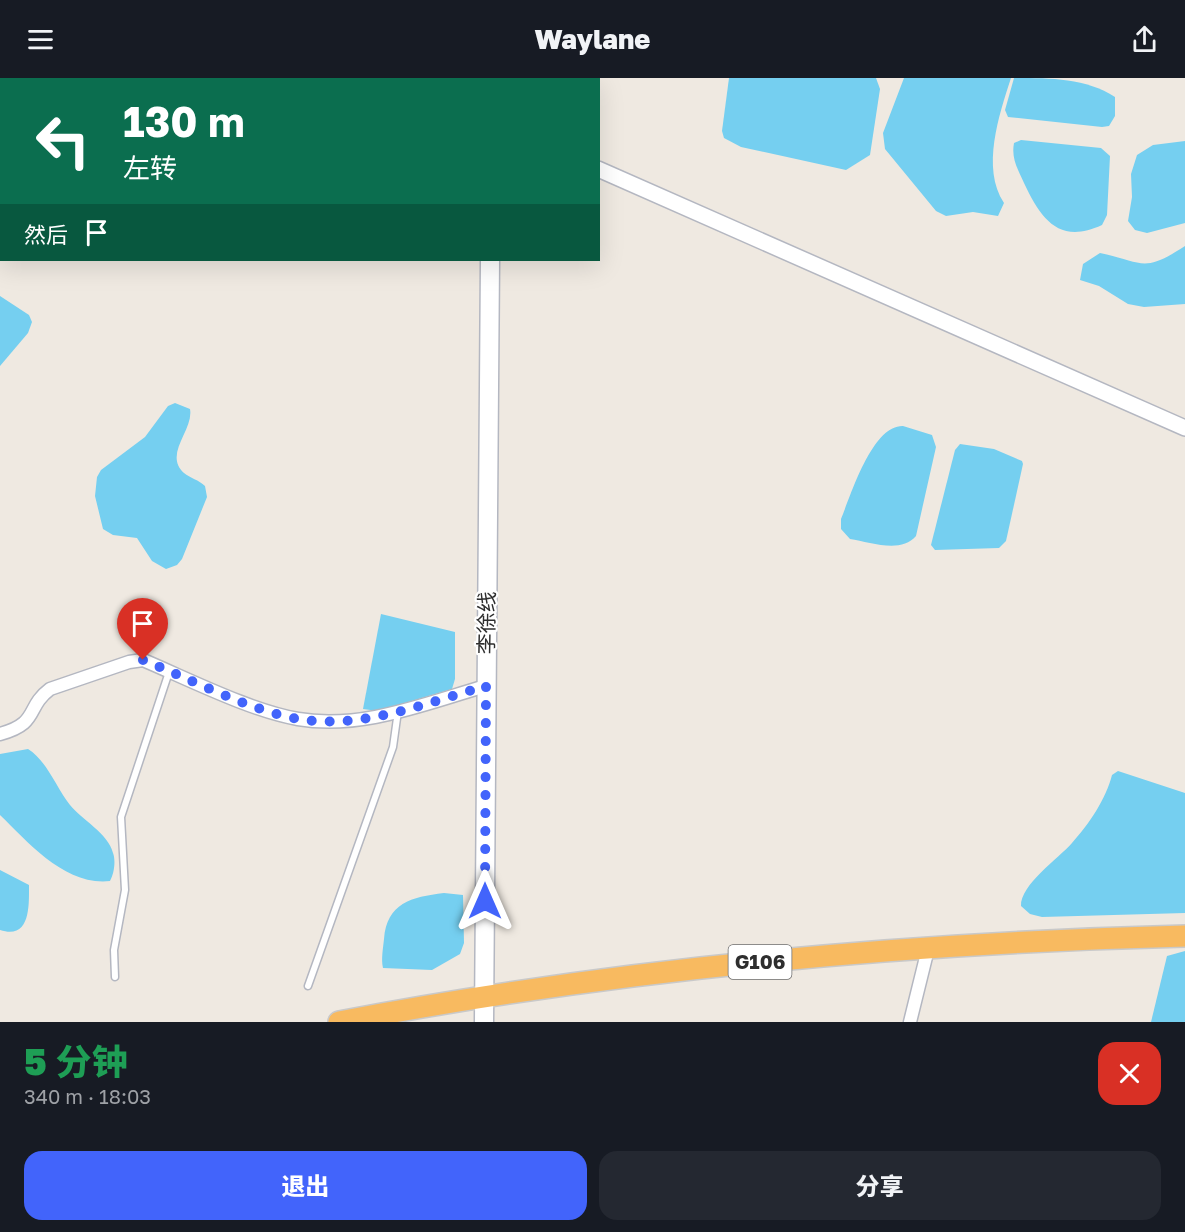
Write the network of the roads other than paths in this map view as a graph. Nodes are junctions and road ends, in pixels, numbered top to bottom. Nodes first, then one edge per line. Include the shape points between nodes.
1 (600, 170) edge
2 (490, 261) edge
3 (1185, 428) edge
4 (170, 671) junction
5 (486, 686) junction
6 (398, 711) junction
7 (0, 734) edge
8 (1185, 936) edge
9 (928, 949) junction
10 (115, 977) dead end
11 (308, 986) dead end
12 (484, 997) junction
13 (339, 1022) edge
14 (484, 1022) edge
15 (910, 1022) edge

1 - 3 street
2 - 5 main road, 李徐线
4 - 6 street via 270,712 298,719 357,720
4 - 7 street via 143,660 129,662 50,689 23,725
4 - 10 lane via 121,817 125,890 114,950
5 - 6 street
5 - 12 main road, 李徐线
6 - 11 lane via 393,747
8 - 9 highway, G106
9 - 12 highway, G106 via 692,968
9 - 15 street
12 - 13 highway, G106
12 - 14 main road, 李徐线

